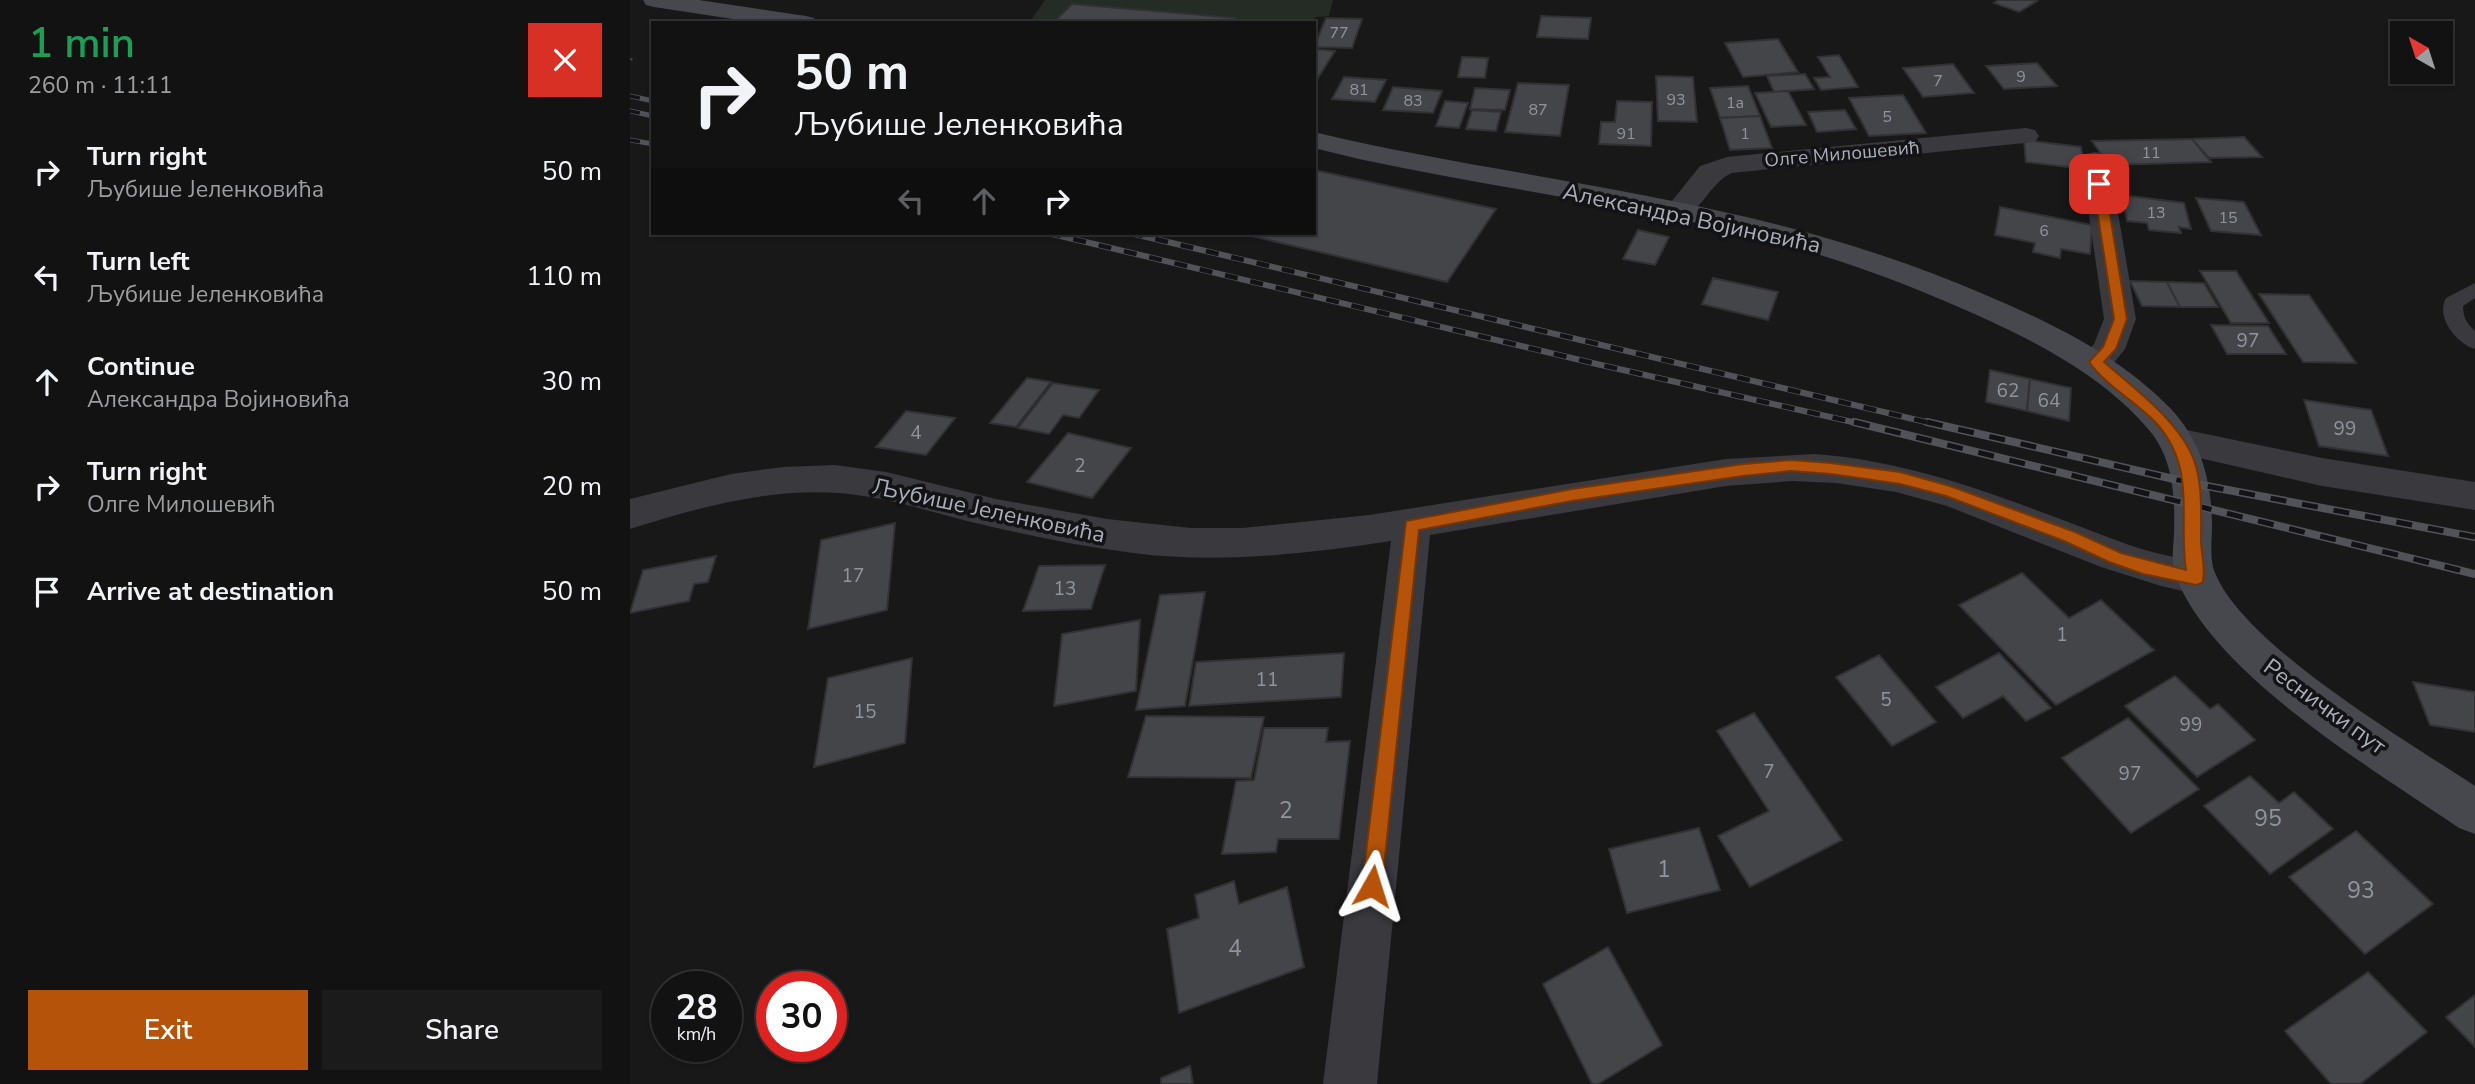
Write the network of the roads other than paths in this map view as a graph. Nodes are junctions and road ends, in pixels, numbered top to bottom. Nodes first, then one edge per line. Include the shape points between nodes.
1 (653, 0) edge
2 (793, 21) edge
3 (2026, 136) dead end
4 (1316, 140) edge
5 (2095, 160) dead end
6 (1678, 211) junction
7 (2475, 289) edge
8 (2475, 342) edge
9 (2095, 362) junction
10 (2177, 441) junction
11 (2475, 496) edge
12 (630, 514) edge
13 (1412, 525) junction
14 (2196, 578) junction
15 (2475, 812) edge
16 (1350, 1084) edge

1 - 2 street
3 - 6 street, Олге Милошевић via 1727,165 1710,172
4 - 6 street, Александра Војиновића
5 - 9 street via 2120,319 2109,349
6 - 9 street, Александра Војиновића via 1819,244 1885,266 2007,316
7 - 8 lane via 2453,303 2452,314
9 - 10 street, Александра Војиновића via 2162,421
10 - 11 street via 2322,472
10 - 14 street via 2191,483
12 - 13 street, Љубише Јеленковића via 738,486 838,479 1087,533 1192,543 1289,539
13 - 14 street, Љубише Јеленковића via 1743,470 1831,468 1900,478 1950,492 2143,568
13 - 16 street
14 - 15 street, Реснички пут via 2231,630 2257,655 2321,706

